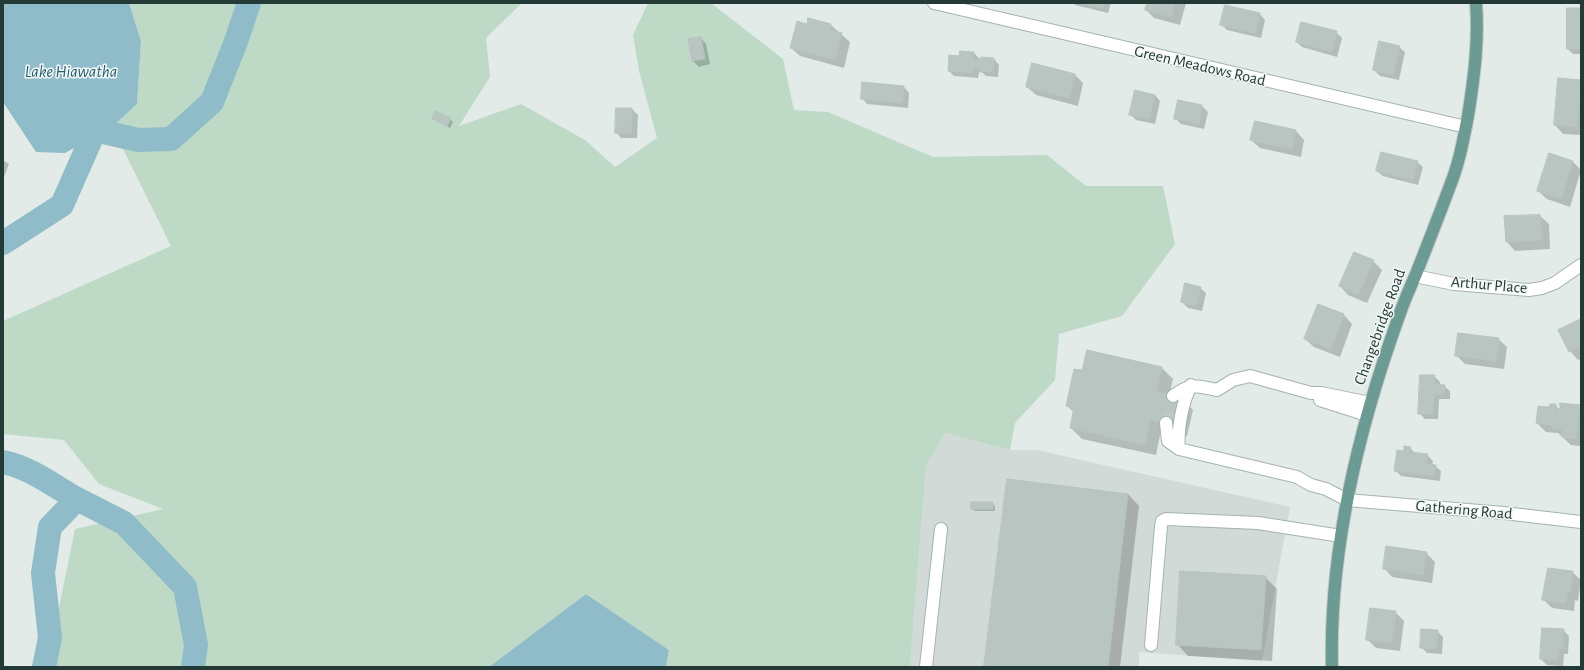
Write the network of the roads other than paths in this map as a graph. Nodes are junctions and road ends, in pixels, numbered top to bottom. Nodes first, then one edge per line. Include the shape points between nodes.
1 (934, 3) edge
2 (1476, 3) edge
3 (1466, 127) junction
4 (1581, 265) edge
5 (1415, 276) junction
6 (1191, 385) junction
7 (1312, 393) junction
8 (1173, 396) tunnel mouth
9 (1370, 403) junction
10 (1367, 415) junction
11 (1166, 423) tunnel mouth
12 (1179, 449) junction
13 (1347, 500) junction
14 (1581, 522) edge
15 (941, 529) dead end
16 (1341, 536) junction
17 (1151, 645) dead end
18 (926, 667) edge
19 (1332, 667) edge

1 - 3 street, Green Meadows Road
2 - 3 main road, Changebridge Road via 1475,74
3 - 5 main road, Changebridge Road via 1461,155
4 - 5 street, Arthur Place via 1555,283 1529,290 1454,284
5 - 9 main road, Changebridge Road via 1399,315
6 - 7 street via 1217,390 1233,380 1250,376
6 - 8 street
6 - 12 street via 1177,435
7 - 9 street
7 - 10 street via 1320,400
9 - 10 main road, Changebridge Road
10 - 13 main road, Changebridge Road
11 - 12 street via 1168,441
12 - 13 street via 1296,477
13 - 14 street, Gathering Road
13 - 16 main road, Changebridge Road
15 - 18 street
16 - 17 street via 1258,523 1166,519 1162,521
16 - 19 main road, Changebridge Road via 1333,607

